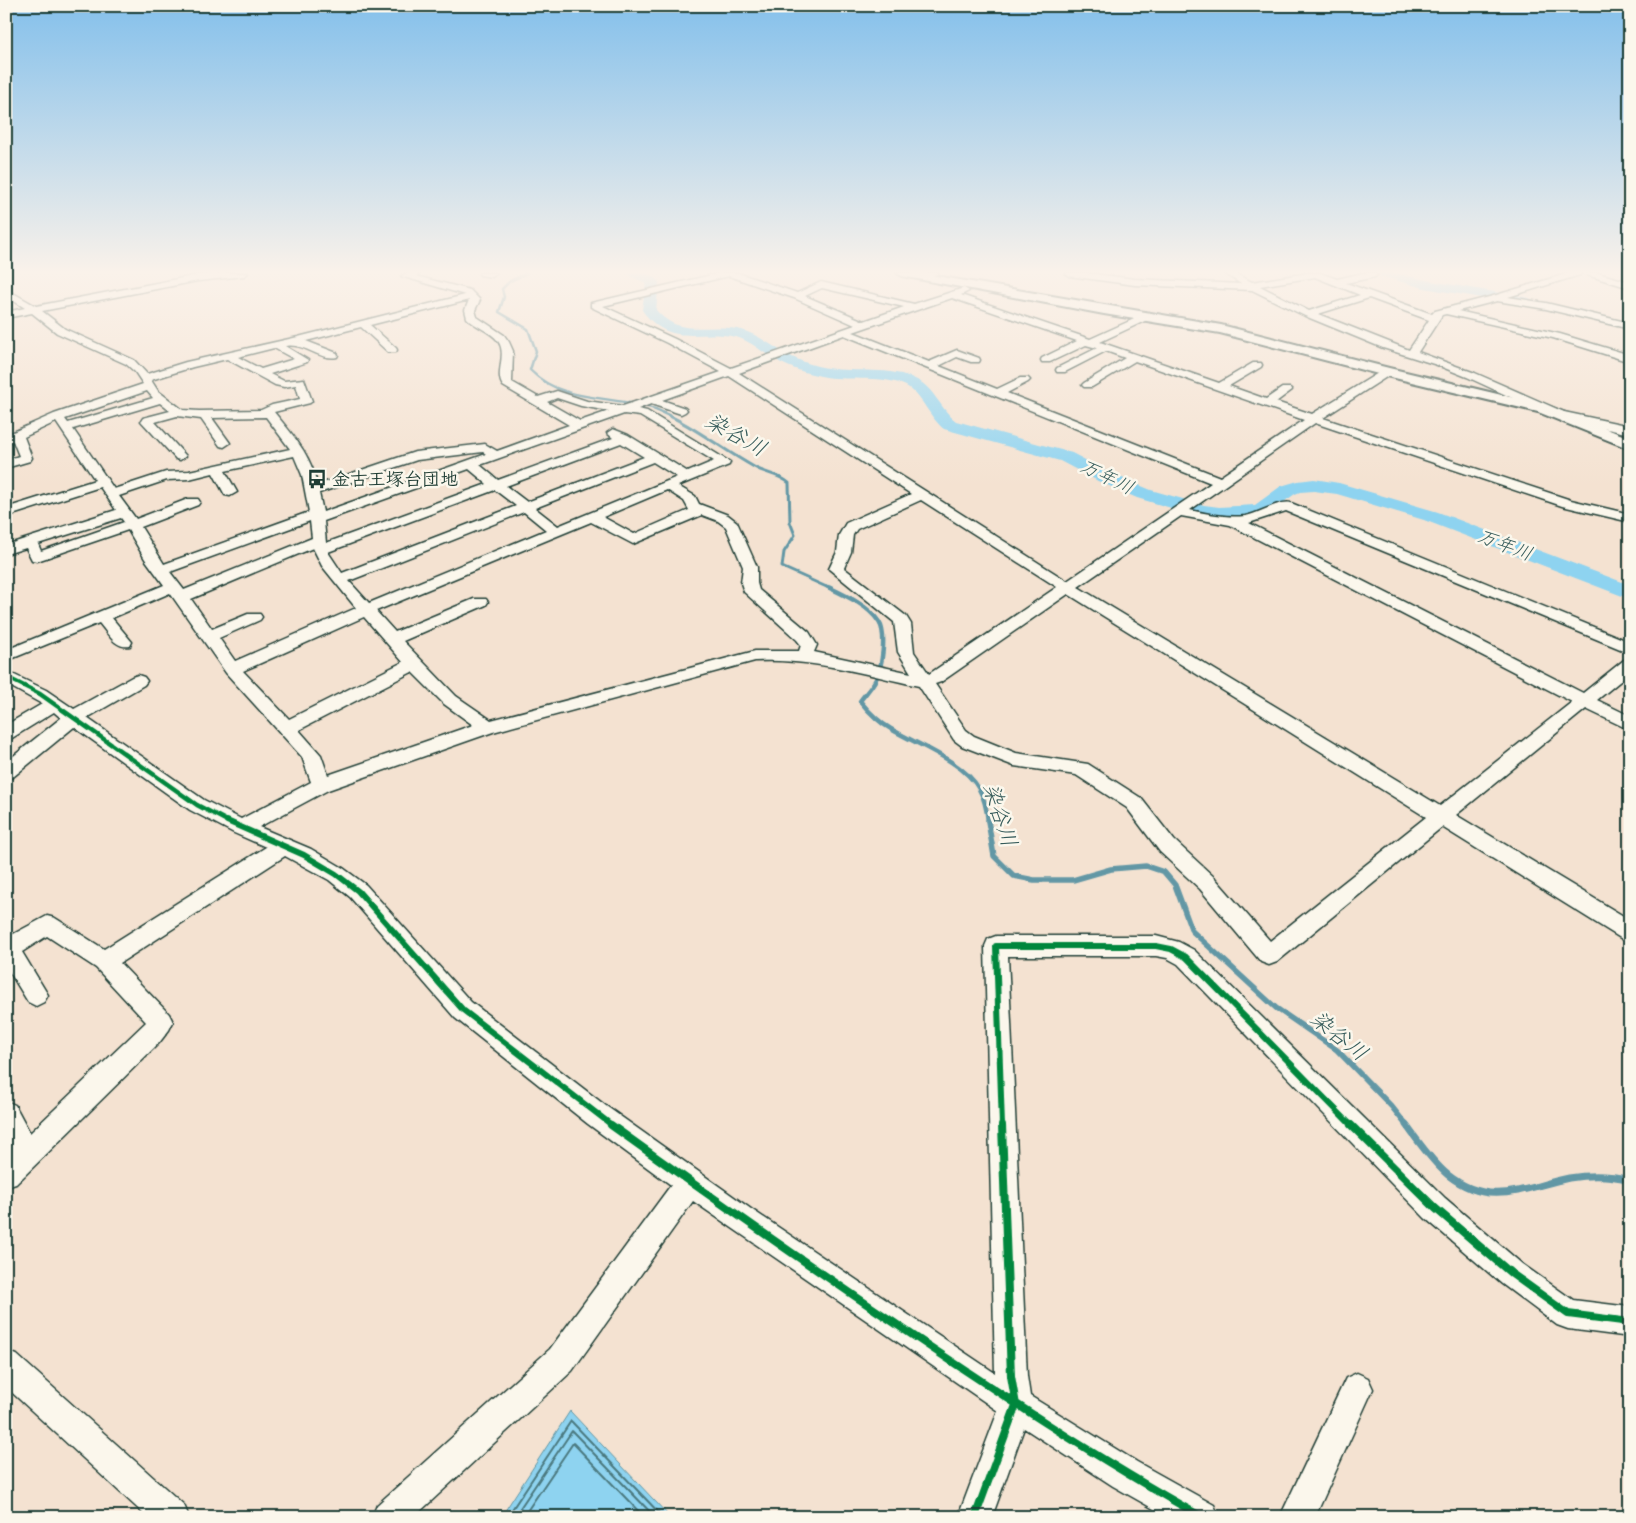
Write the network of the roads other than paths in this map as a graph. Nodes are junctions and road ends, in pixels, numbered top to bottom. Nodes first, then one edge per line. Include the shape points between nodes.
1 (90, 344) edge
2 (280, 344) edge
3 (303, 344) edge
4 (385, 344) edge
5 (504, 344) edge
6 (677, 344) edge
7 (809, 344) edge
8 (875, 344) edge
9 (1082, 344) edge
10 (1093, 344) edge
11 (1280, 344) edge
12 (1383, 344) edge
13 (1418, 344) edge
14 (1582, 344) edge
15 (276, 345) junction
16 (1105, 348) junction
17 (392, 350) dead end
18 (1412, 354) junction
19 (227, 355) junction
20 (333, 355) dead end
21 (778, 355) joint
22 (1134, 358) junction
23 (1630, 359) edge
24 (975, 360) dead end
25 (1046, 360) dead end
26 (1257, 365) dead end
27 (930, 366) junction
28 (1061, 370) dead end
29 (730, 372) junction
30 (1388, 372) junction
31 (260, 373) junction
32 (1024, 380) dead end
33 (146, 383) junction
34 (1088, 385) dead end
35 (1220, 387) junction
36 (1286, 390) dead end
37 (997, 393) junction
38 (160, 399) junction
39 (538, 402) junction
40 (637, 403) junction
41 (1267, 403) junction
42 (681, 410) dead end
43 (178, 412) junction
44 (265, 412) junction
45 (204, 415) junction
46 (1560, 415) junction
47 (1313, 420) junction
48 (592, 421) junction
49 (61, 422) junction
50 (579, 426) junction
51 (1630, 430) edge
52 (12, 438) edge
53 (624, 438) junction
54 (224, 443) dead end
55 (1630, 444) edge
56 (298, 451) junction
57 (496, 455) junction
58 (180, 456) dead end
59 (655, 457) junction
60 (6, 464) edge
61 (470, 464) junction
62 (217, 468) junction
63 (309, 475) junction
64 (687, 477) junction
65 (1221, 482) junction
66 (334, 483) junction
67 (498, 485) junction
68 (667, 485) junction
69 (106, 488) junction
70 (312, 491) junction
71 (230, 492) dead end
72 (920, 495) junction
73 (193, 502) dead end
74 (524, 506) junction
75 (701, 510) junction
76 (6, 512) edge
77 (1178, 512) junction
78 (316, 516) junction
79 (591, 516) junction
80 (1630, 518) edge
81 (130, 520) junction
82 (1234, 521) junction
83 (556, 531) junction
84 (319, 545) junction
85 (6, 550) edge
86 (160, 571) junction
87 (238, 574) junction
88 (339, 579) junction
89 (250, 588) dead end
90 (1068, 588) junction
91 (177, 592) junction
92 (480, 602) dead end
93 (366, 610) junction
94 (101, 615) junction
95 (254, 617) dead end
96 (209, 636) junction
97 (394, 639) junction
98 (124, 642) dead end
99 (1630, 648) edge
100 (805, 655) junction
101 (6, 656) edge
102 (414, 664) junction
103 (1630, 664) edge
104 (232, 670) junction
105 (6, 677) edge
106 (138, 681) dead end
107 (924, 682) junction
108 (1585, 701) junction
109 (63, 711) junction
110 (1630, 724) edge
111 (488, 727) junction
112 (287, 728) junction
113 (6, 734) edge
114 (6, 772) edge
115 (320, 785) junction
116 (1440, 816) junction
117 (241, 828) junction
118 (284, 846) junction
119 (1630, 932) edge
120 (7, 950) edge
121 (104, 961) junction
122 (36, 995) dead end
123 (6, 1114) edge
124 (26, 1154) junction
125 (6, 1174) edge
126 (690, 1182) junction
127 (1630, 1322) edge
128 (6, 1366) edge
129 (1357, 1389) dead end
130 (1016, 1405) junction
131 (172, 1517) edge
132 (389, 1517) edge
133 (975, 1517) edge
134 (1202, 1517) edge
135 (1297, 1517) edge

1 - 33 street via 130,362
2 - 15 street
3 - 20 street
4 - 17 street
5 - 39 street via 508,351 507,384
6 - 29 street
7 - 21 street
8 - 27 street
9 - 25 street
10 - 16 street
11 - 30 main road
12 - 18 street
13 - 18 street
14 - 23 street
15 - 19 street
15 - 31 street via 303,360
16 - 22 street
16 - 28 street
18 - 46 street via 1471,375
19 - 31 street
19 - 33 street via 190,364
21 - 29 street
22 - 34 street
22 - 35 street
24 - 27 street via 957,353
26 - 35 street
27 - 37 street
29 - 40 street
29 - 72 street
30 - 46 main road
30 - 47 street
31 - 44 street via 282,384 300,381 306,401
32 - 37 street
33 - 38 street
33 - 49 street
35 - 41 street
36 - 41 street
37 - 65 street
38 - 43 street
38 - 49 street
39 - 40 street via 556,394 585,404
39 - 50 street
40 - 42 street
40 - 48 street
40 - 64 street via 652,417 724,462
41 - 47 street
43 - 45 street
43 - 58 street via 147,420
44 - 45 street
44 - 56 street
45 - 54 street
46 - 51 street
46 - 55 main road
47 - 65 street
47 - 80 street via 1567,503
48 - 50 street
48 - 53 street
49 - 52 street
49 - 69 street
50 - 57 street
52 - 60 street via 26,458
53 - 59 street
53 - 67 street
56 - 62 street
56 - 63 street
57 - 61 street
57 - 66 street via 485,448 415,456
59 - 64 street
59 - 74 street
61 - 67 street
61 - 78 street
62 - 69 street
62 - 71 street
63 - 66 street via 332,478
63 - 70 street
64 - 68 street
65 - 77 street
66 - 70 street
67 - 74 street
67 - 84 street
68 - 75 street
68 - 79 street
69 - 76 street
69 - 81 street
70 - 78 street
72 - 90 street
72 - 107 street via 851,526 836,569 900,619 906,652
73 - 81 street
74 - 83 street
74 - 88 street
75 - 79 street via 633,540
75 - 100 street via 732,525 750,567 752,592 803,636 809,645
77 - 82 street
77 - 90 street
78 - 84 street
78 - 86 street
79 - 83 street
81 - 85 street via 37,557 30,542
81 - 86 street
82 - 99 street via 1261,518 1286,506
82 - 108 street
83 - 93 street
84 - 87 street
84 - 88 street
86 - 91 street
87 - 89 street
87 - 91 street
88 - 93 street
90 - 107 street via 935,678
90 - 116 street
91 - 94 street
91 - 96 street
92 - 97 street
93 - 97 street
93 - 104 street
94 - 98 street
94 - 101 street
95 - 96 street
96 - 104 street
97 - 102 street
100 - 107 street
100 - 111 street via 755,656
102 - 111 street via 450,700
102 - 112 street
103 - 108 street
104 - 112 street
105 - 109 street via 40,694
106 - 109 street
107 - 116 street via 960,735 968,741 1014,759 1081,769 1134,803 1167,846 1207,883 1269,955
108 - 110 street
108 - 116 street
109 - 113 street
109 - 114 street
109 - 117 street via 197,805
111 - 115 street
112 - 115 street via 314,760
115 - 117 street
116 - 119 street
117 - 118 street
118 - 121 street
118 - 126 street via 336,874 358,891 463,1010 597,1115
120 - 121 street via 46,925
120 - 122 street
121 - 124 street via 161,1022
123 - 124 street
124 - 125 street
126 - 130 street
126 - 132 street via 561,1360
127 - 130 street via 1568,1314 1512,1274 1435,1208 1186,957 1156,946 996,946 1011,1376
128 - 131 street
129 - 135 street
130 - 133 street
130 - 134 street via 1125,1474

